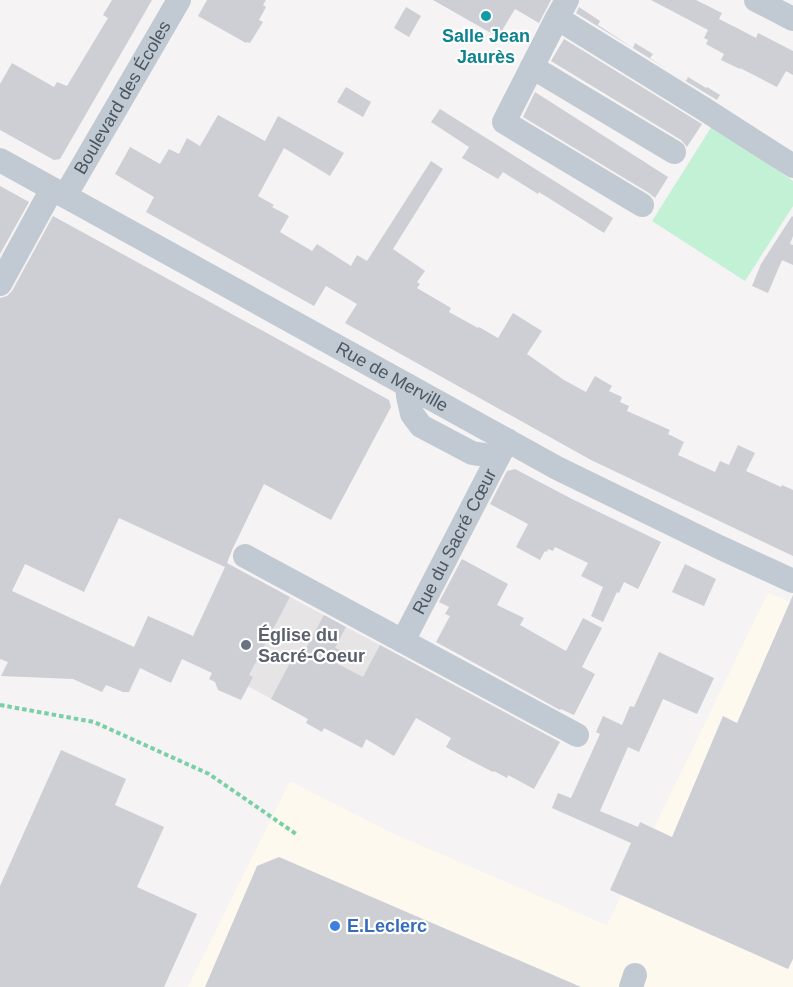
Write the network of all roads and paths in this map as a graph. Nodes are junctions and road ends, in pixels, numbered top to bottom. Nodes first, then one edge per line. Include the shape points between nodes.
1 (179, 0) edge
2 (756, 0) edge
3 (562, 9) edge
4 (793, 19) edge
5 (532, 67) junction
6 (674, 152) dead end
7 (0, 160) edge
8 (793, 166) edge
9 (59, 192) junction
10 (642, 205) dead end
11 (0, 284) edge
12 (502, 449) junction
13 (245, 556) dead end
14 (793, 580) edge
15 (403, 641) junction
16 (0, 705) edge
17 (578, 735) dead end
18 (296, 834) dead end

1 - 9 street, Boulevard des Écoles
2 - 4 street
3 - 5 street
3 - 8 street
5 - 6 street
5 - 10 street via 504,122
7 - 9 street, Rue de Merville
9 - 11 street, Boulevard des Écoles
9 - 12 street, Rue de Merville via 407,385 412,414 422,426 472,453
12 - 14 street via 574,477
12 - 15 street, Rue du Sacré Cœur
13 - 15 street
15 - 17 street
16 - 18 path via 94,722 209,774

